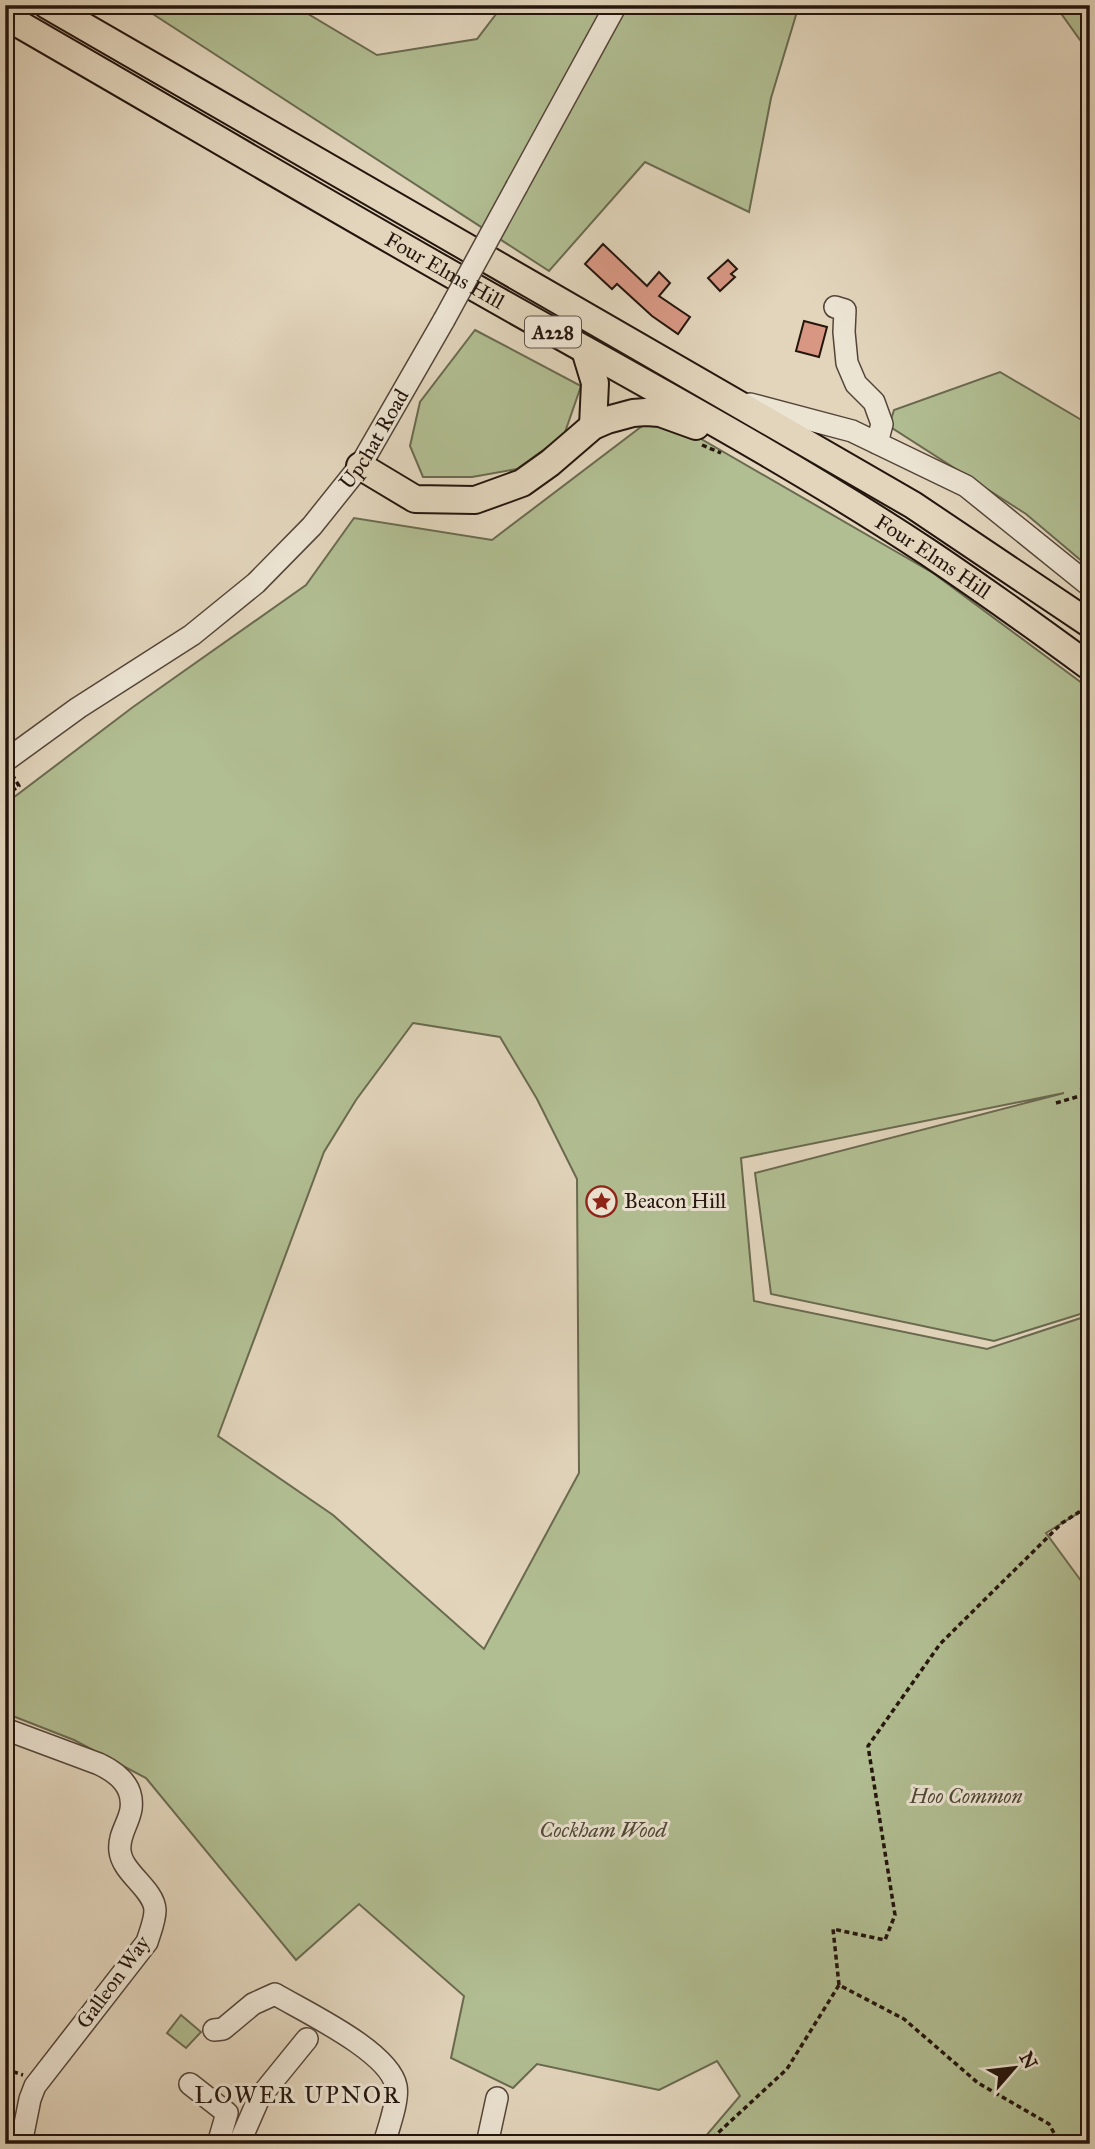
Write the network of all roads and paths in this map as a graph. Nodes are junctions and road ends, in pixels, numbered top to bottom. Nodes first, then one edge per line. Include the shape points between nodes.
1 (47, 5) edge
2 (616, 5) edge
3 (5, 16) edge
4 (835, 307) dead end
5 (585, 350) junction
6 (731, 399) junction
7 (593, 426) junction
8 (877, 443) junction
9 (753, 446) junction
10 (360, 467) junction
11 (1090, 586) edge
12 (1090, 624) edge
13 (1090, 667) edge
14 (9, 768) edge
15 (5, 796) edge
16 (1090, 1093) edge
17 (1056, 1103) dead end
18 (1090, 1505) edge
19 (6, 1732) edge
20 (839, 1985) junction
21 (214, 2030) dead end
22 (307, 2039) dead end
23 (190, 2084) dead end
24 (497, 2098) dead end
25 (21, 2144) edge
26 (218, 2144) edge
27 (239, 2144) edge
28 (384, 2144) edge
29 (487, 2144) edge
30 (706, 2144) edge
31 (1060, 2144) edge

1 - 6 main road, Four Elms Hill / A228
2 - 10 street, Upchat Road, bridge
3 - 5 main road, Four Elms Hill / A228
4 - 8 street via 845,310 848,363 856,384 874,402 882,424
5 - 7 main road via 595,383
5 - 9 main road, Four Elms Hill / A228
6 - 8 street via 852,431
6 - 12 main road, Four Elms Hill / A228 via 912,505
7 - 9 main road via 633,413 660,413
7 - 10 main road via 522,483 475,500 415,499
8 - 11 street via 966,486
9 - 13 main road, Four Elms Hill / A228 via 928,552
10 - 14 street, Upchat Road via 312,526 256,583 192,635 78,708
14 - 15 path via 19,786
16 - 17 path
18 - 20 path via 1062,1523 940,1644 868,1746 895,1915 885,1940 833,1929
19 - 25 street, Galleon Way via 99,1764 124,1780 131,1810 120,1851 155,1907 147,1942 35,2086
20 - 30 path via 787,2069
20 - 31 path via 904,2019 978,2083 1049,2124
21 - 28 street via 223,2029 253,2004 275,1994 368,2049 391,2072 397,2088
22 - 27 street via 259,2098
23 - 26 street via 227,2113
24 - 29 street

